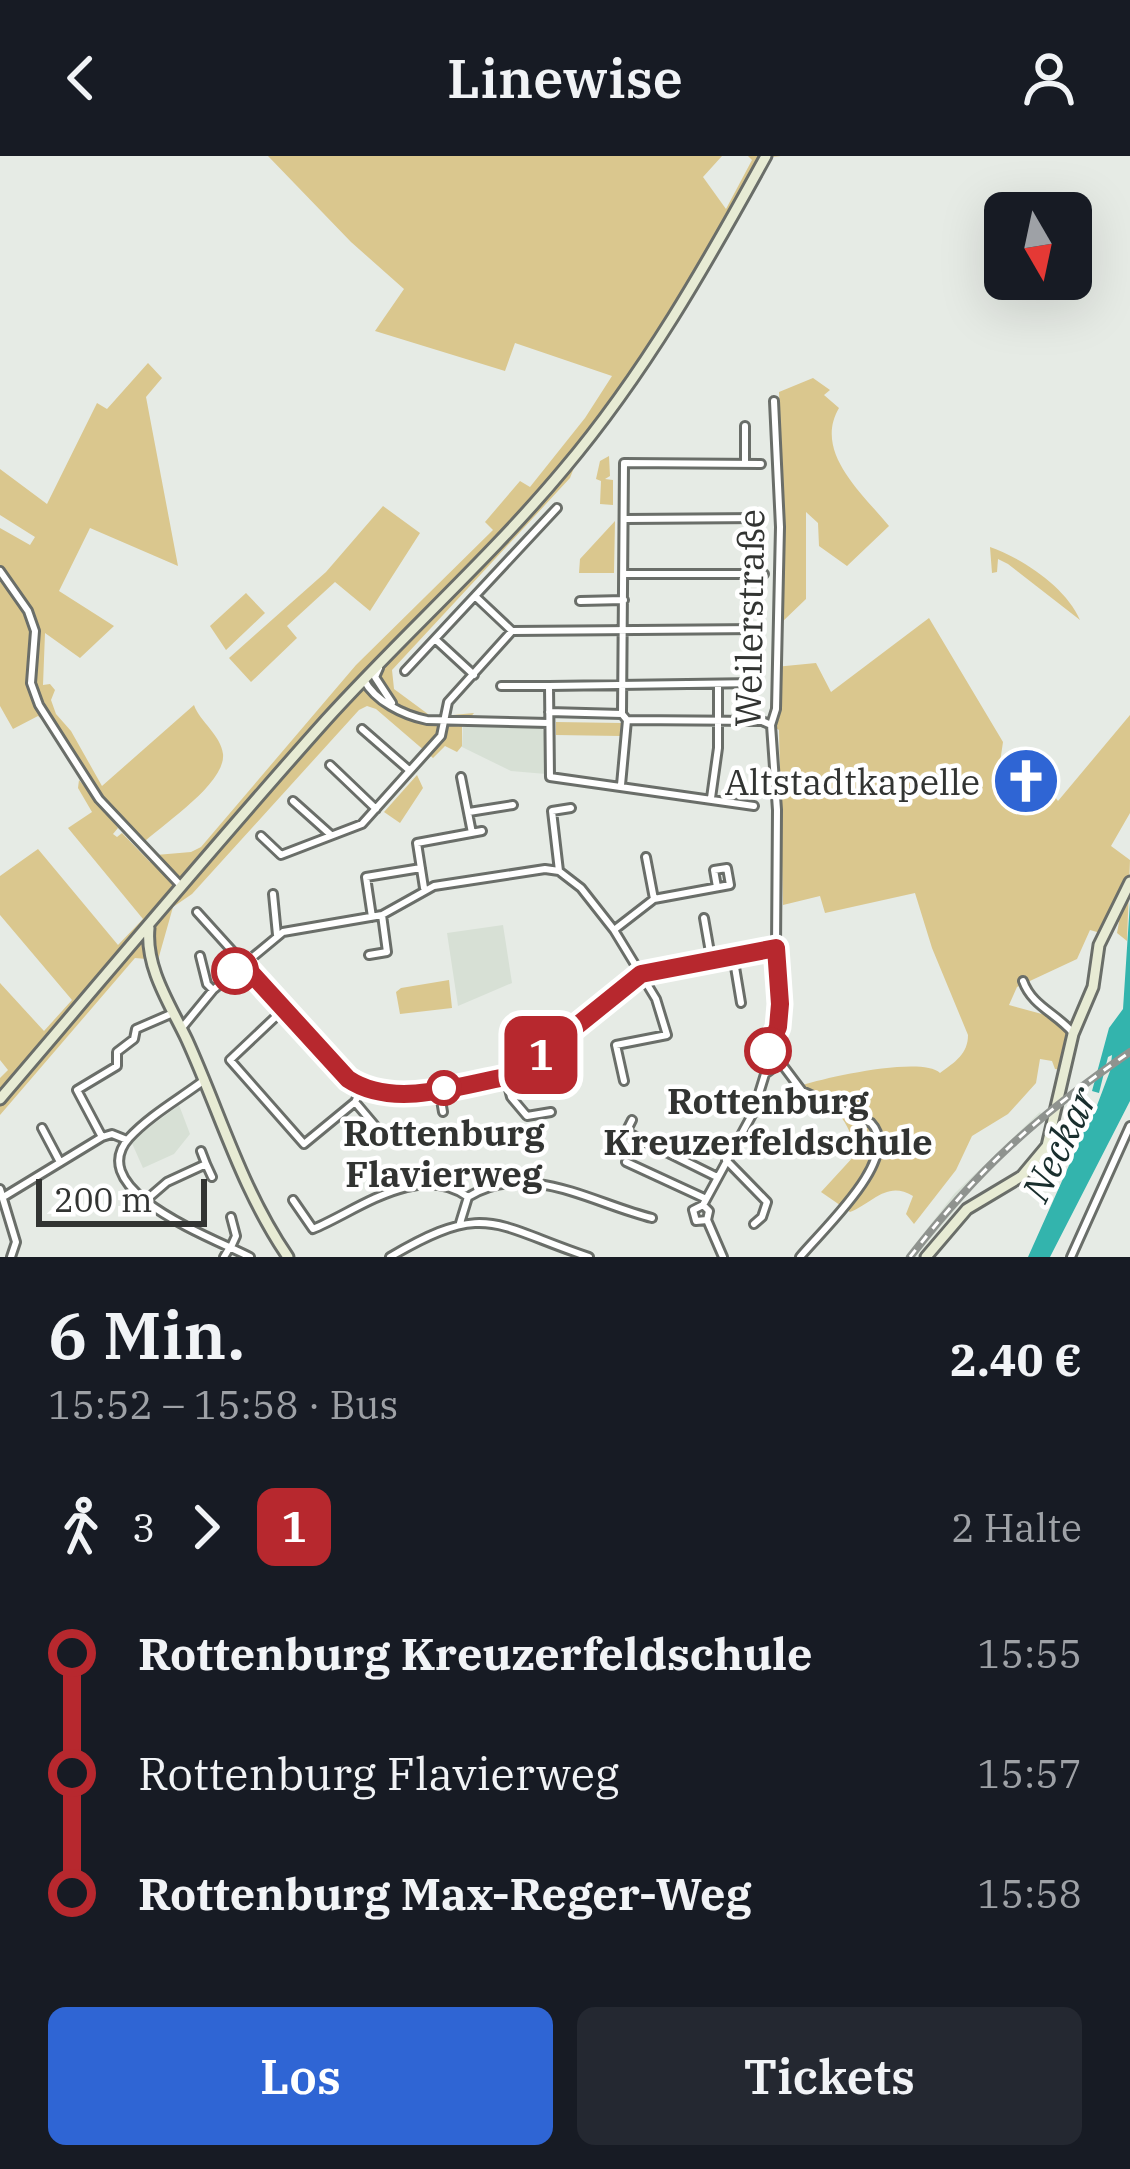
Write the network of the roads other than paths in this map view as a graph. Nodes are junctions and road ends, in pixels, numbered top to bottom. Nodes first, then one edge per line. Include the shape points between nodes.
1 (766, 156) edge
2 (774, 401) dead end
3 (745, 426) dead end
4 (745, 463) junction
5 (761, 464) dead end
6 (557, 508) dead end
7 (761, 518) dead end
8 (625, 519) junction
9 (0, 571) edge
10 (624, 574) junction
11 (764, 574) dead end
12 (475, 596) junction
13 (624, 600) junction
14 (580, 601) dead end
15 (624, 629) junction
16 (760, 629) dead end
17 (512, 631) junction
18 (435, 639) junction
19 (385, 658) junction
20 (405, 671) dead end
21 (474, 675) junction
22 (364, 680) junction
23 (757, 683) dead end
24 (718, 685) junction
25 (501, 686) dead end
26 (549, 686) junction
27 (623, 686) junction
28 (378, 693) junction
29 (338, 707) junction
30 (549, 712) junction
31 (625, 717) junction
32 (445, 721) junction
33 (718, 721) junction
34 (548, 723) junction
35 (771, 725) junction
36 (362, 729) dead end
37 (330, 765) dead end
38 (410, 771) junction
39 (461, 777) dead end
40 (621, 785) junction
41 (711, 798) junction
42 (293, 801) dead end
43 (513, 806) dead end
44 (754, 806) dead end
45 (571, 808) dead end
46 (376, 809) junction
47 (469, 812) junction
48 (332, 835) junction
49 (261, 836) dead end
50 (646, 857) dead end
51 (421, 868) junction
52 (559, 871) junction
53 (1130, 882) edge
54 (182, 887) junction
55 (717, 887) dead end
56 (425, 889) junction
57 (273, 894) dead end
58 (654, 899) junction
59 (197, 912) dead end
60 (382, 916) junction
61 (372, 917) junction
62 (704, 918) dead end
63 (149, 926) junction
64 (614, 930) junction
65 (277, 934) junction
66 (138, 939) junction
67 (776, 948) junction
68 (369, 955) dead end
69 (733, 955) junction
70 (123, 956) junction
71 (150, 956) junction
72 (200, 956) dead end
73 (711, 958) junction
74 (242, 963) junction
75 (641, 974) junction
76 (1023, 981) dead end
77 (213, 990) junction
78 (741, 1003) dead end
79 (285, 1008) junction
80 (177, 1020) junction
81 (1073, 1034) junction
82 (781, 1063) junction
83 (506, 1077) junction
84 (203, 1081) junction
85 (624, 1081) dead end
86 (362, 1088) junction
87 (439, 1088) junction
88 (0, 1100) edge
89 (355, 1102) junction
90 (443, 1112) dead end
91 (551, 1112) dead end
92 (632, 1120) dead end
93 (1130, 1126) edge
94 (42, 1128) dead end
95 (382, 1134) dead end
96 (102, 1137) junction
97 (127, 1140) junction
98 (201, 1151) dead end
99 (726, 1160) junction
100 (60, 1162) junction
101 (626, 1162) dead end
102 (206, 1164) junction
103 (212, 1177) dead end
104 (717, 1177) junction
105 (2, 1192) edge
106 (468, 1197) junction
107 (293, 1200) dead end
108 (146, 1201) junction
109 (703, 1202) junction
110 (231, 1217) dead end
111 (652, 1218) dead end
112 (707, 1220) junction
113 (460, 1223) junction
114 (754, 1224) dead end
115 (230, 1247) junction
116 (11, 1257) edge
117 (224, 1257) edge
118 (250, 1257) edge
119 (289, 1257) edge
120 (390, 1257) edge
121 (589, 1257) edge
122 (723, 1257) edge
123 (800, 1257) edge
124 (926, 1257) edge
125 (1071, 1257) edge

1 - 19 main road via 610,412 527,512
2 - 35 street, Weilerstraße via 780,527
3 - 4 street
4 - 5 street
4 - 8 street via 624,464
6 - 12 street
7 - 8 street
8 - 10 street
9 - 54 street via 34,631 31,683 39,705 98,799
10 - 11 street
10 - 13 street
12 - 17 street
12 - 18 street
13 - 14 street
13 - 15 street
15 - 16 street
15 - 17 street
15 - 27 street
17 - 21 street
18 - 20 street
18 - 21 street
19 - 22 main road
19 - 28 street
21 - 32 street via 448,704
22 - 28 street
22 - 29 main road
23 - 24 street
24 - 27 street
24 - 33 street
25 - 26 street
26 - 27 street
26 - 30 street
27 - 31 street
28 - 29 street
28 - 32 street via 416,718
29 - 54 main road
30 - 31 street
30 - 34 street
31 - 33 street
31 - 40 street
32 - 34 street
32 - 38 street
33 - 35 street
33 - 41 street
34 - 40 street via 550,777
35 - 67 street, Weilerstraße
36 - 38 street
37 - 46 street
38 - 46 street
39 - 47 street
40 - 41 street
41 - 44 street
42 - 48 street
43 - 47 street
45 - 52 street via 552,811
46 - 48 street
47 - 51 street via 477,832 417,843
48 - 49 street via 281,855
50 - 58 street
51 - 56 street
51 - 61 street via 366,877
52 - 56 street
52 - 64 street
53 - 81 main road via 1105,928
54 - 63 main road
55 - 58 street
56 - 60 street
57 - 65 street
58 - 64 street
59 - 74 street
60 - 61 street
60 - 68 street via 387,952
61 - 65 street
62 - 73 street
63 - 66 main road
63 - 71 main road
64 - 75 street
65 - 74 street
66 - 70 main road
66 - 71 main road
67 - 69 street
67 - 82 street, Weilerstraße
69 - 73 street
69 - 78 street
70 - 71 main road
70 - 88 main road
71 - 80 main road
72 - 77 street
73 - 75 street
74 - 77 street
74 - 79 street
75 - 83 street
75 - 85 street via 668,1034 616,1045
76 - 81 street via 1030,999
77 - 80 street
79 - 86 street
79 - 89 street via 232,1054 232,1063 304,1144
80 - 84 main road
80 - 96 street via 136,1028 117,1052 117,1066 77,1090
81 - 124 main road via 1041,1157 967,1209
82 - 99 street via 765,1074
82 - 123 street via 802,1091 871,1123 881,1139 868,1175
83 - 87 street
83 - 91 street via 527,1116
84 - 97 street
84 - 119 main road via 247,1190
86 - 87 street via 396,1095
86 - 89 street
87 - 90 street
89 - 95 street
92 - 104 street via 626,1132
93 - 125 street
94 - 100 street
96 - 97 street
96 - 100 street
97 - 108 street via 121,1174
98 - 102 street
99 - 104 street
99 - 114 street via 768,1206
100 - 105 street
101 - 109 street
102 - 103 street
102 - 108 street
104 - 109 street
105 - 116 street via 16,1242
106 - 107 street via 439,1187 396,1191 313,1229
106 - 111 street via 508,1183 546,1184
106 - 113 street
108 - 115 street
109 - 112 street
109 - 112 street via 693,1218
110 - 115 street
112 - 122 street
113 - 120 street
113 - 121 street via 512,1227
115 - 117 street
115 - 118 street

